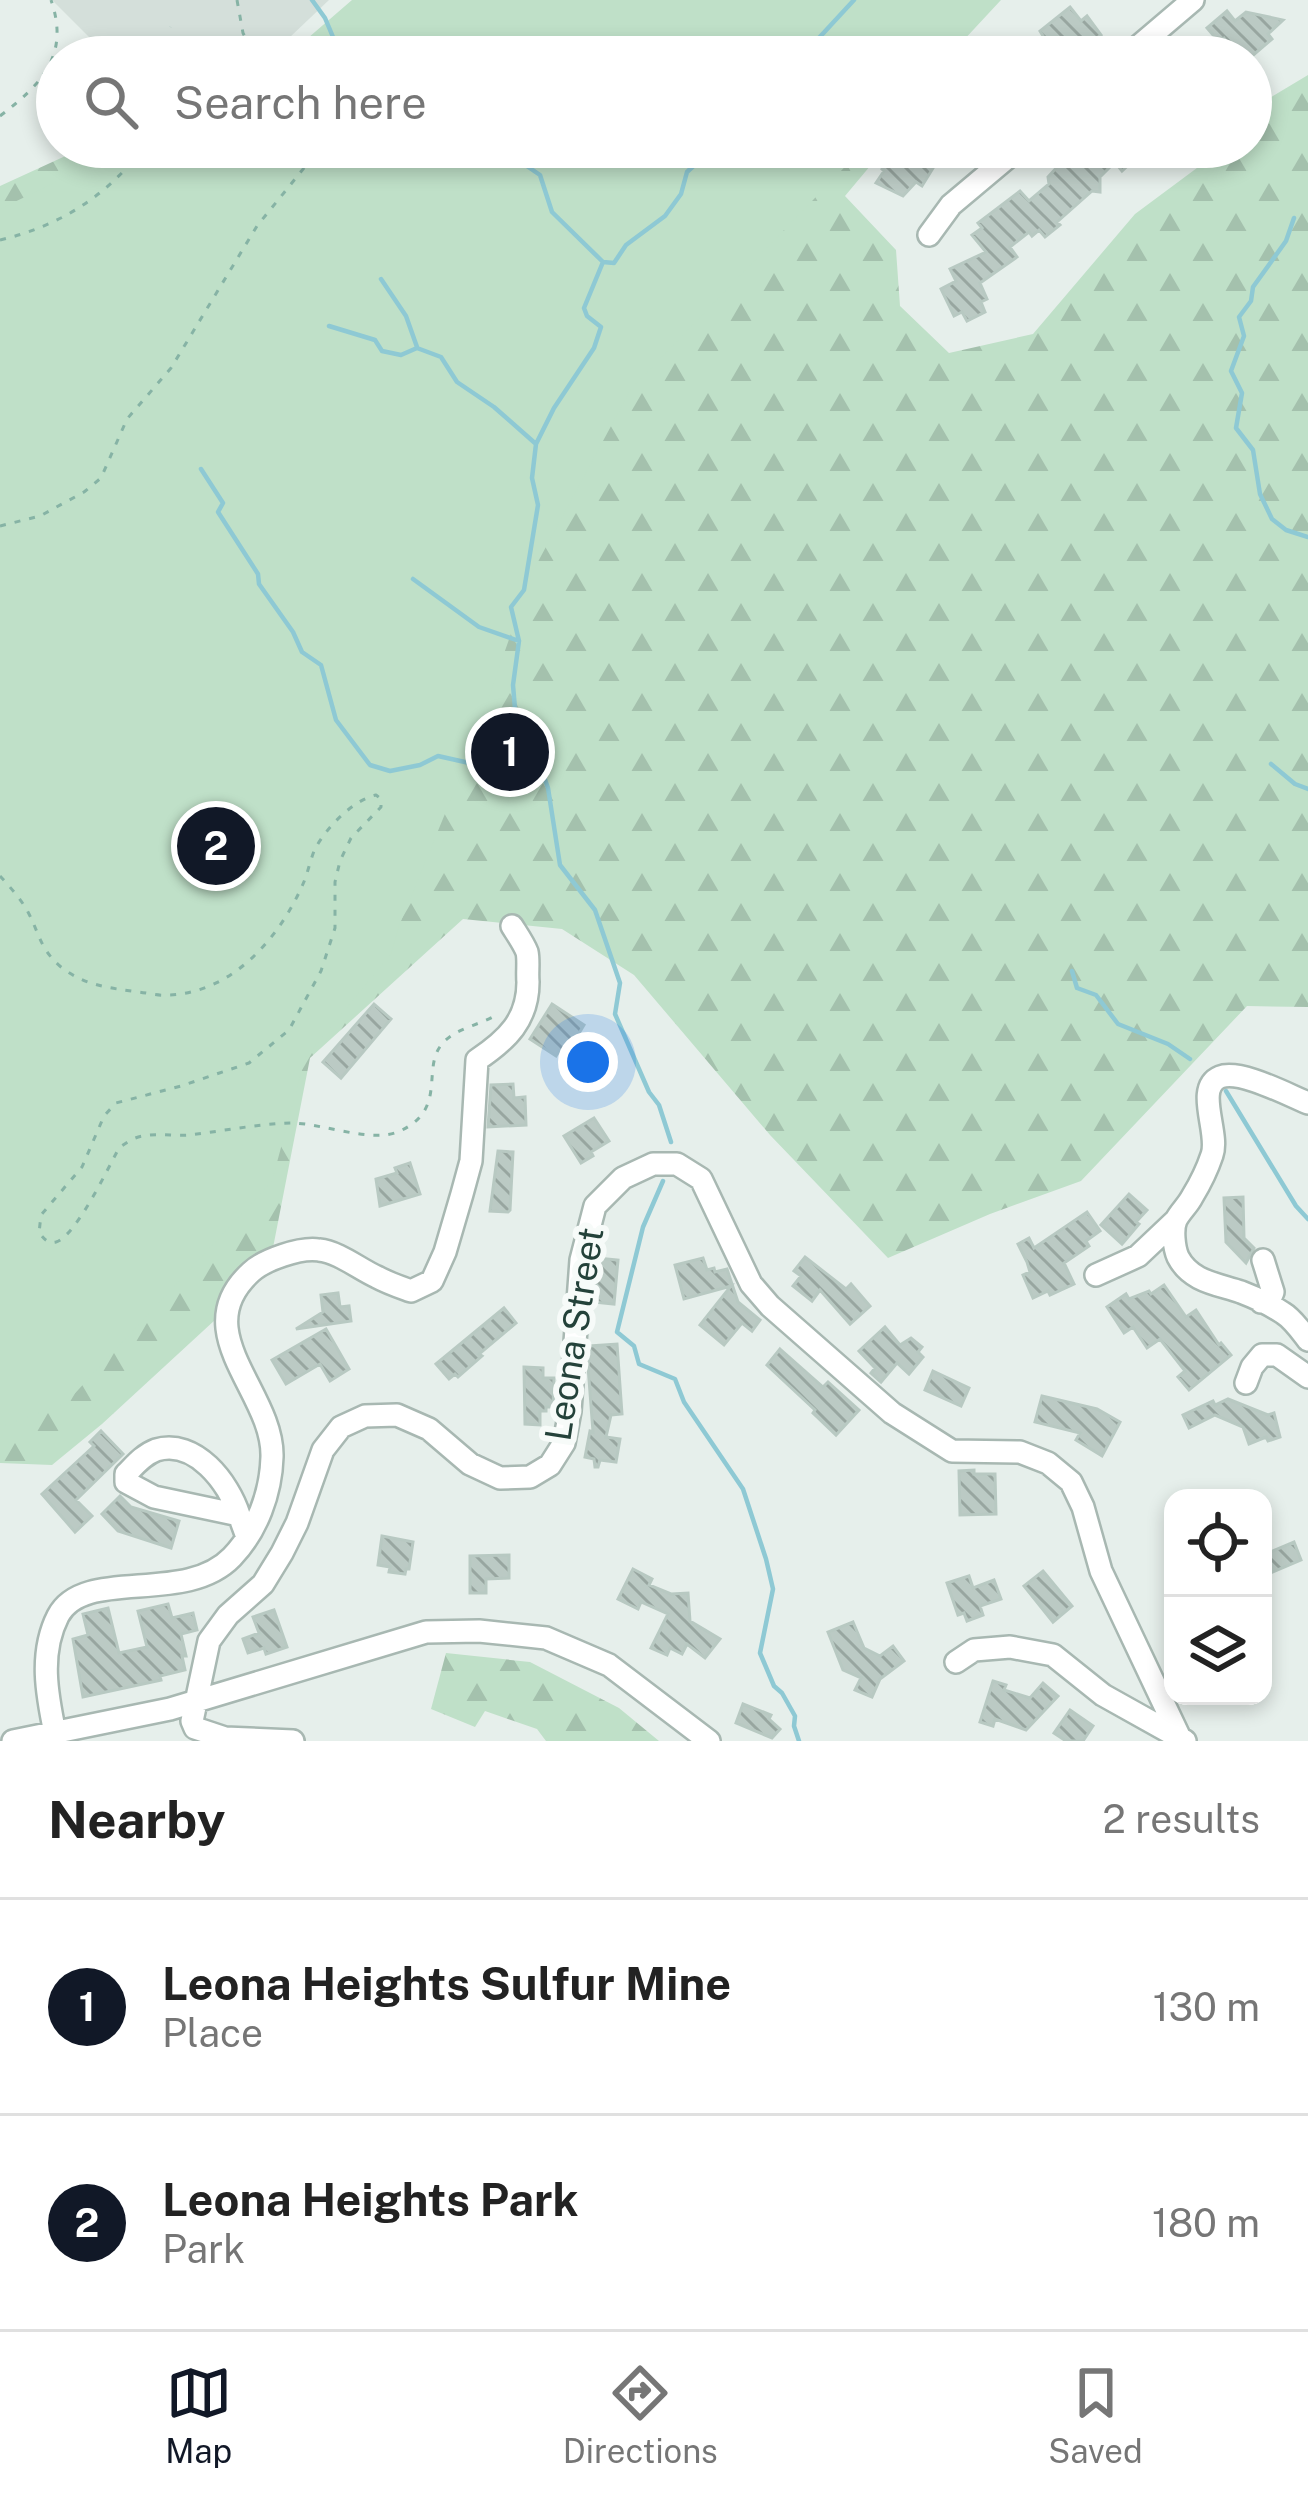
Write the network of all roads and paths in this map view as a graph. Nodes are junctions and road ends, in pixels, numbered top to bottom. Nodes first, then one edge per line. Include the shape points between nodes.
1 (51, 0) edge
2 (237, 0) edge
3 (1193, 0) edge
4 (172, 27) dead end
5 (58, 36) edge
6 (171, 36) edge
7 (245, 36) edge
8 (1151, 36) edge
9 (36, 84) edge
10 (0, 116) edge
11 (128, 168) edge
12 (304, 168) edge
13 (995, 168) edge
14 (929, 236) dead end
15 (0, 240) edge
16 (0, 526) edge
17 (0, 875) edge
18 (512, 926) dead end
19 (504, 1009) dead end
20 (1308, 1103) edge
21 (1175, 1221) junction
22 (1263, 1260) dead end
23 (1096, 1275) dead end
24 (1261, 1302) junction
25 (1308, 1340) edge
26 (1308, 1377) edge
27 (1246, 1383) dead end
28 (243, 1526) junction
29 (956, 1662) dead end
30 (194, 1702) junction
31 (55, 1733) junction
32 (1182, 1740) edge
33 (13, 1741) edge
34 (292, 1741) edge
35 (709, 1741) edge

1 - 5 path
2 - 7 path
3 - 8 street
4 - 6 path
9 - 10 path
11 - 15 path via 73,214
12 - 16 path via 256,226 171,368 127,419 101,478 40,516
13 - 14 street
17 - 19 path via 40,945 79,979 167,995 198,990 252,959 336,821 369,796 381,799 340,861 334,928 289,1030 249,1063 116,1103 82,1167 41,1215 39,1232 52,1242 82,1216 118,1148 144,1135 292,1123 397,1133 424,1111 446,1039
18 - 28 street via 527,953 528,994 513,1031 478,1060 471,1162 432,1281 411,1291 318,1250 262,1262 236,1286 227,1336 272,1455 262,1510
20 - 21 street via 1233,1075 1211,1083 1215,1148
21 - 23 street via 1138,1256
21 - 24 street via 1177,1255 1188,1269
22 - 24 street via 1273,1292
24 - 25 street via 1287,1314
26 - 27 street via 1276,1355 1262,1355
28 - 28 street via 154,1497 126,1482 126,1474 160,1449 193,1455 230,1492
28 - 31 street via 234,1555 213,1574 87,1591 64,1604 47,1649
29 - 32 street via 974,1650 1010,1647 1053,1655
30 - 31 street
30 - 32 street, Leona Street via 208,1641 263,1583 341,1427 397,1415 500,1478 530,1477 550,1465 570,1411 581,1260 595,1206 623,1178 653,1164 677,1164 701,1179 751,1284 892,1413 952,1451 1020,1452 1071,1482 1101,1571
30 - 34 street via 195,1729
30 - 35 street via 427,1633 479,1631 546,1638 609,1665
31 - 33 street

